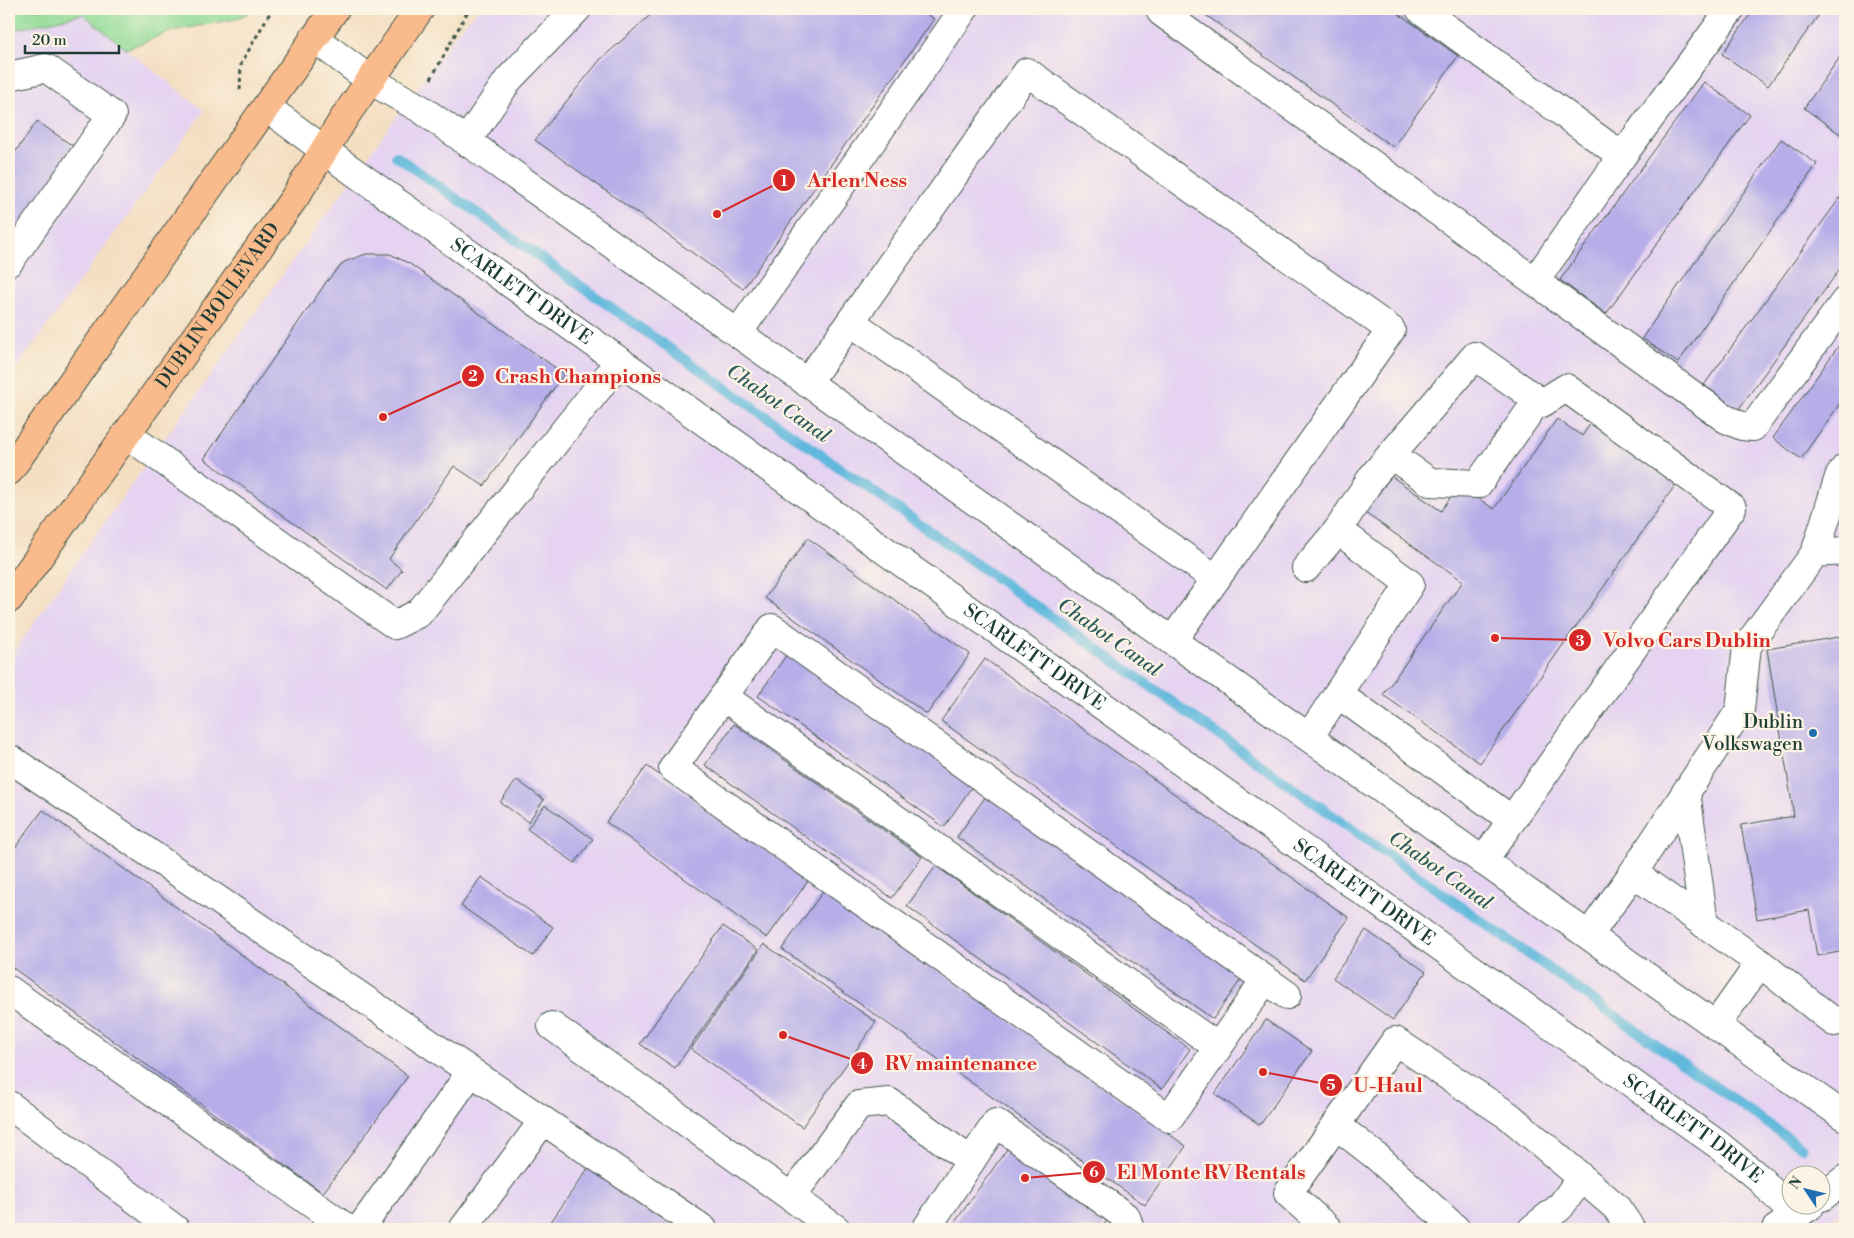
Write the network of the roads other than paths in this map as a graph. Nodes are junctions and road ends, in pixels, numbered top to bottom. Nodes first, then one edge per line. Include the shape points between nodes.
1 (335, 9) edge
2 (420, 9) edge
3 (577, 9) edge
4 (964, 9) edge
5 (1160, 9) edge
6 (1420, 9) edge
7 (1731, 9) edge
8 (314, 38) junction
9 (9, 76) edge
10 (370, 80) junction
11 (266, 107) junction
12 (466, 142) junction
13 (324, 149) junction
14 (1622, 156) junction
15 (9, 262) edge
16 (1535, 281) junction
17 (1845, 301) edge
18 (851, 322) junction
19 (738, 334) junction
20 (620, 361) junction
21 (807, 383) junction
22 (1538, 400) junction
23 (126, 434) junction
24 (1391, 455) junction
25 (1845, 468) edge
26 (9, 471) edge
27 (1338, 530) junction
28 (1845, 551) edge
29 (1815, 553) junction
30 (1306, 568) dead end
31 (1216, 579) junction
32 (9, 599) edge
33 (1173, 640) junction
34 (1338, 694) junction
35 (724, 697) junction
36 (1309, 737) junction
37 (9, 764) edge
38 (1686, 792) junction
39 (1512, 820) junction
40 (1483, 861) junction
41 (1633, 873) junction
42 (1704, 924) junction
43 (1589, 935) junction
44 (1760, 963) junction
45 (1265, 980) junction
46 (9, 990) edge
47 (1287, 995) dead end
48 (1845, 1019) edge
49 (1716, 1025) junction
50 (552, 1026) dead end
51 (1218, 1047) junction
52 (471, 1072) junction
53 (9, 1105) edge
54 (1845, 1117) edge
55 (543, 1121) junction
56 (1336, 1125) junction
57 (971, 1161) junction
58 (1581, 1178) junction
59 (1845, 1178) edge
60 (1832, 1188) edge
61 (791, 1197) junction
62 (1794, 1217) edge
63 (175, 1229) edge
64 (348, 1229) edge
65 (360, 1229) edge
66 (463, 1229) edge
67 (703, 1229) edge
68 (836, 1229) edge
69 (926, 1229) edge
70 (1130, 1229) edge
71 (1328, 1229) edge
72 (1456, 1229) edge
73 (1532, 1229) edge
74 (1631, 1229) edge

1 - 8 main road
2 - 10 main road, DUBLIN BOULEVARD
3 - 12 street via 509,79
4 - 19 street
5 - 16 street
6 - 14 street
7 - 14 street
8 - 10 street
8 - 11 main road
9 - 15 street via 46,68 112,115
10 - 12 street via 421,109
10 - 13 main road, DUBLIN BOULEVARD
11 - 13 street, SCARLETT DRIVE
11 - 26 main road
12 - 19 street
13 - 20 street, SCARLETT DRIVE
13 - 23 main road, DUBLIN BOULEVARD via 295,197
14 - 16 street
16 - 17 street via 1726,419 1753,427
18 - 21 street
18 - 31 street
18 - 31 street via 1027,72 1391,330
19 - 21 street
20 - 23 street via 418,613 395,625
20 - 62 street, SCARLETT DRIVE via 1720,1146 1758,1177
21 - 33 street
22 - 24 street via 1478,484 1430,482
22 - 24 street via 1475,356
22 - 39 street via 1542,403 1566,388 1732,508
23 - 32 main road, DUBLIN BOULEVARD
24 - 27 street via 1372,477
25 - 29 street via 1839,477
27 - 30 street
27 - 34 street via 1410,584
28 - 29 street
29 - 38 street via 1747,646 1740,710
31 - 33 street
33 - 36 street
34 - 36 street
34 - 39 street
35 - 45 street via 772,628
35 - 51 street
35 - 51 street via 673,768 1169,1118
36 - 40 street
37 - 52 street via 12,760
38 - 41 street
38 - 42 street
39 - 40 street
40 - 43 street
41 - 42 street
41 - 43 street
42 - 44 street
43 - 49 street
44 - 48 street via 1834,1022
44 - 49 street
45 - 47 street
45 - 51 street
46 - 64 street
49 - 54 street
50 - 61 street
52 - 55 street
52 - 65 street
53 - 63 street
55 - 66 street
55 - 67 street
56 - 58 street via 1395,1041 1509,1116
56 - 71 street via 1288,1193
56 - 72 street via 1378,1157
57 - 61 street via 889,1102 859,1105
57 - 69 street
57 - 70 street via 996,1123 1126,1217
58 - 73 street via 1560,1207
58 - 74 street via 1616,1207
59 - 60 street
61 - 68 street

